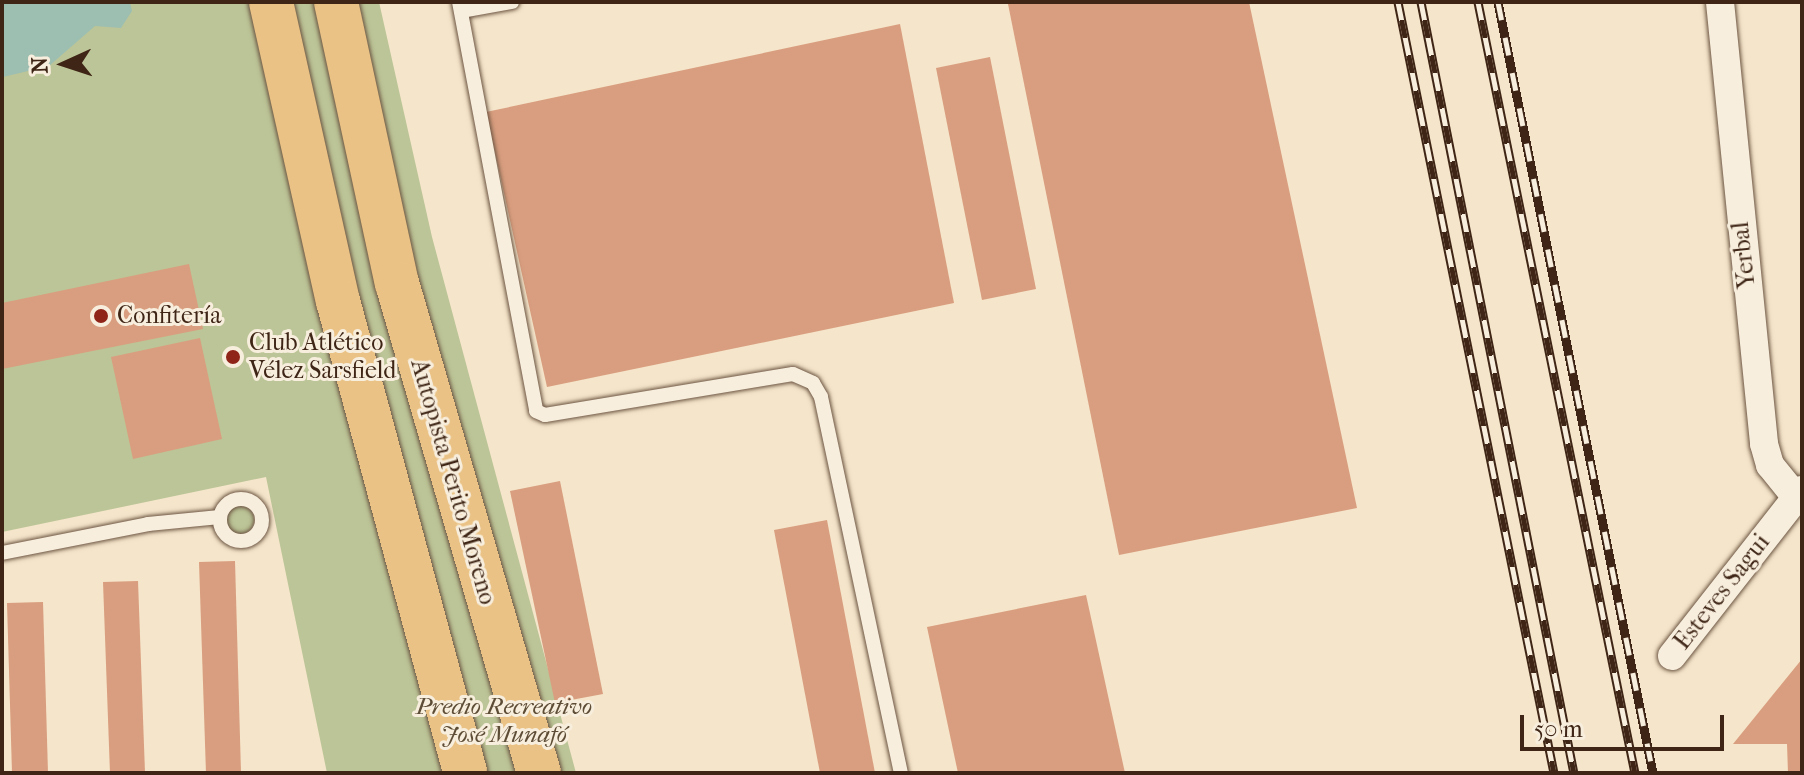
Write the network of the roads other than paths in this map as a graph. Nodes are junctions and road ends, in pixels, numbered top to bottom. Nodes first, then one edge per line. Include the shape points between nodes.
1 (271, 2) edge
2 (336, 2) edge
3 (512, 2) edge
4 (1720, 2) edge
5 (460, 7) edge
6 (1799, 494) edge
7 (220, 517) dead end
8 (2, 553) edge
9 (1672, 656) dead end
10 (465, 773) edge
11 (539, 773) edge
12 (901, 773) edge

1 - 10 highway via 338,301
2 - 11 highway, Autopista Perito Moreno via 397,283
3 - 5 lane
4 - 6 street, Yerbal via 1764,444 1770,465
5 - 12 lane via 536,411 545,415 793,374 813,383 821,397
6 - 9 street, Esteves Sagui
7 - 8 lane via 148,524

